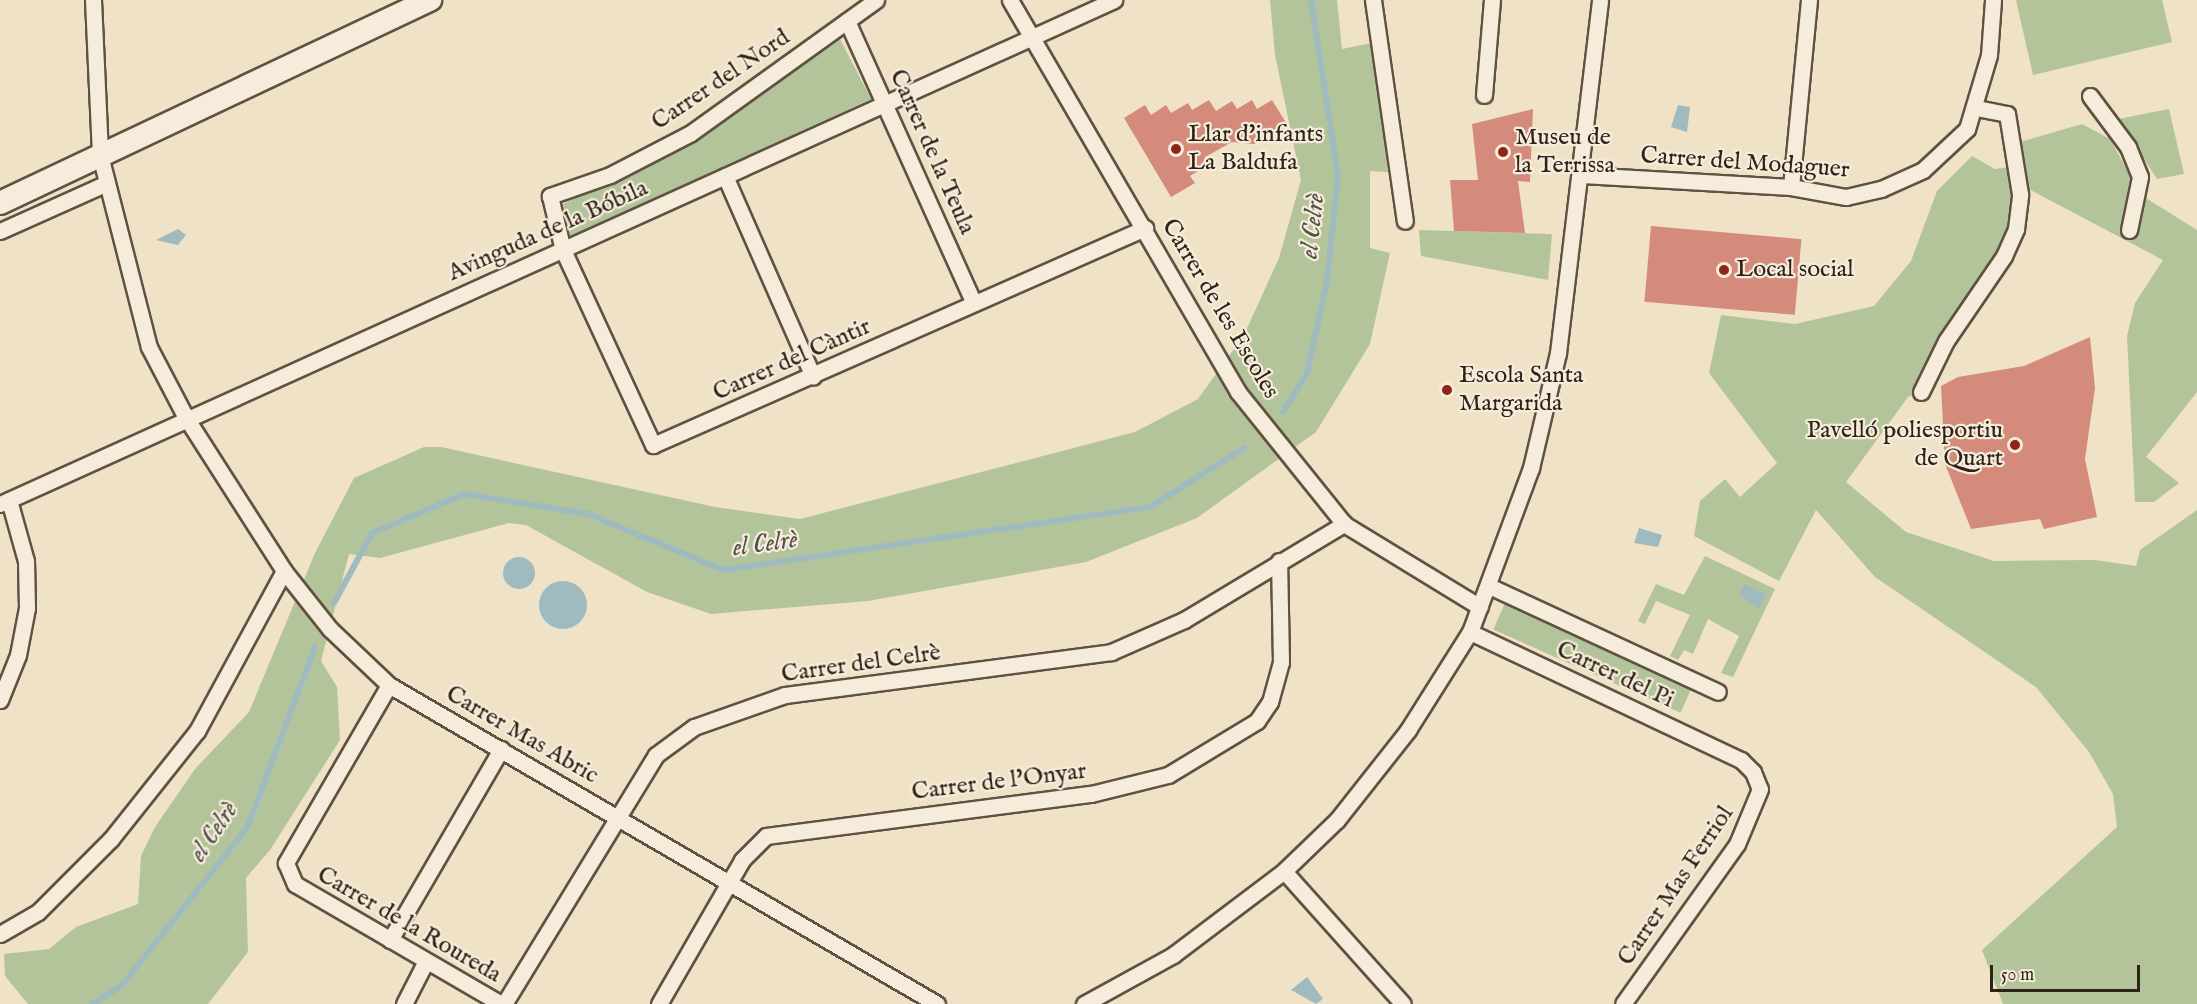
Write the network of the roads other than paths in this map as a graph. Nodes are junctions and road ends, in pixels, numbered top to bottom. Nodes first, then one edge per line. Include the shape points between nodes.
1 (93, 0) edge
2 (430, 0) edge
3 (876, 0) edge
4 (1010, 0) edge
5 (1114, 0) edge
6 (1372, 0) edge
7 (1492, 0) edge
8 (1600, 0) edge
9 (1809, 0) edge
10 (1993, 0) edge
11 (847, 21) junction
12 (1034, 37) junction
13 (1484, 95) dead end
14 (2090, 96) dead end
15 (885, 104) junction
16 (1976, 108) junction
17 (100, 155) junction
18 (1582, 174) junction
19 (725, 176) junction
20 (107, 183) junction
21 (1791, 188) junction
22 (0, 204) edge
23 (1405, 221) dead end
24 (1145, 228) junction
25 (2129, 230) dead end
26 (0, 231) edge
27 (563, 250) junction
28 (974, 303) junction
29 (813, 376) junction
30 (1921, 392) dead end
31 (185, 416) junction
32 (5, 502) edge
33 (1344, 524) junction
34 (1279, 561) junction
35 (284, 571) junction
36 (1489, 586) junction
37 (1480, 607) junction
38 (1470, 632) junction
39 (389, 685) junction
40 (1718, 692) dead end
41 (0, 700) edge
42 (501, 749) junction
43 (1741, 760) joint
44 (619, 816) junction
45 (1284, 871) junction
46 (730, 880) junction
47 (0, 934) edge
48 (390, 940) junction
49 (426, 961) junction
50 (930, 1002) edge
51 (404, 1004) edge
52 (502, 1004) edge
53 (659, 1004) edge
54 (1084, 1004) edge
55 (1403, 1004) edge
56 (1623, 1004) edge

1 - 17 street, Carrer Mas Abric
2 - 17 main road
3 - 11 street, Carrer del Nord
4 - 12 street, Carrer de les Escoles
5 - 12 street, Avinguda de la Bóbila
6 - 23 street
7 - 13 street
8 - 18 street
9 - 21 street
10 - 16 street, Carrer del Modaguer via 1989,55
11 - 15 street, Carrer de la Teula
11 - 27 street, Carrer del Nord via 691,133 610,175 550,196
12 - 15 street, Avinguda de la Bóbila
12 - 24 street, Carrer de les Escoles
14 - 25 street via 2128,147 2140,177
15 - 19 street, Avinguda de la Bóbila
15 - 28 street, Carrer de la Teula
16 - 21 street, Carrer del Modaguer via 1952,147 1923,170 1881,189 1846,197
16 - 30 street via 2007,114 2020,194 2016,229 2004,256 1946,341
17 - 20 street, Carrer Mas Abric
17 - 22 main road
18 - 21 street, Carrer del Modaguer
18 - 36 street via 1556,364 1531,468
19 - 27 street, Avinguda de la Bóbila
19 - 29 street
20 - 26 street
20 - 31 street, Carrer Mas Abric via 149,347
24 - 28 street, Carrer del Càntir
24 - 33 street, Carrer de les Escoles via 1238,392
27 - 29 street, Carrer del Càntir via 653,445
27 - 31 street, Avinguda de la Bóbila
28 - 29 street, Carrer del Càntir
31 - 32 street, Avinguda de la Bóbila
31 - 35 street, Carrer Mas Abric
32 - 41 street via 26,561 27,608 18,655
33 - 34 street, Carrer del Celrè
33 - 37 street, Carrer de les Escoles
34 - 44 street, Carrer del Celrè via 1184,620 1111,652 785,696 694,727 656,755
34 - 46 street, Carrer de l'Onyar via 1281,662 1270,702 1257,721 1219,747 1168,775 1091,794 766,836
35 - 39 street, Carrer Mas Abric via 356,659
35 - 47 street via 190,740 111,839 38,912
36 - 37 street
36 - 40 street, Carrer del Pi
37 - 38 street
38 - 43 street, Carrer del Pi
38 - 45 street via 1408,730 1337,820
39 - 42 street, Carrer Mas Abric
39 - 48 street, Carrer de la Roureda via 286,863 295,884
42 - 44 street, Carrer Mas Abric
42 - 48 street
43 - 56 street, Carrer Mas Ferriol via 1760,789 1753,812 1693,910
44 - 46 street, Carrer Mas Abric
44 - 52 street, Carrer del Celrè
45 - 54 street via 1173,955
45 - 55 street
46 - 50 street, Carrer Mas Abric
46 - 53 street, Carrer de l'Onyar
48 - 49 street, Carrer de la Roureda
49 - 51 street
49 - 52 street, Carrer de la Roureda

